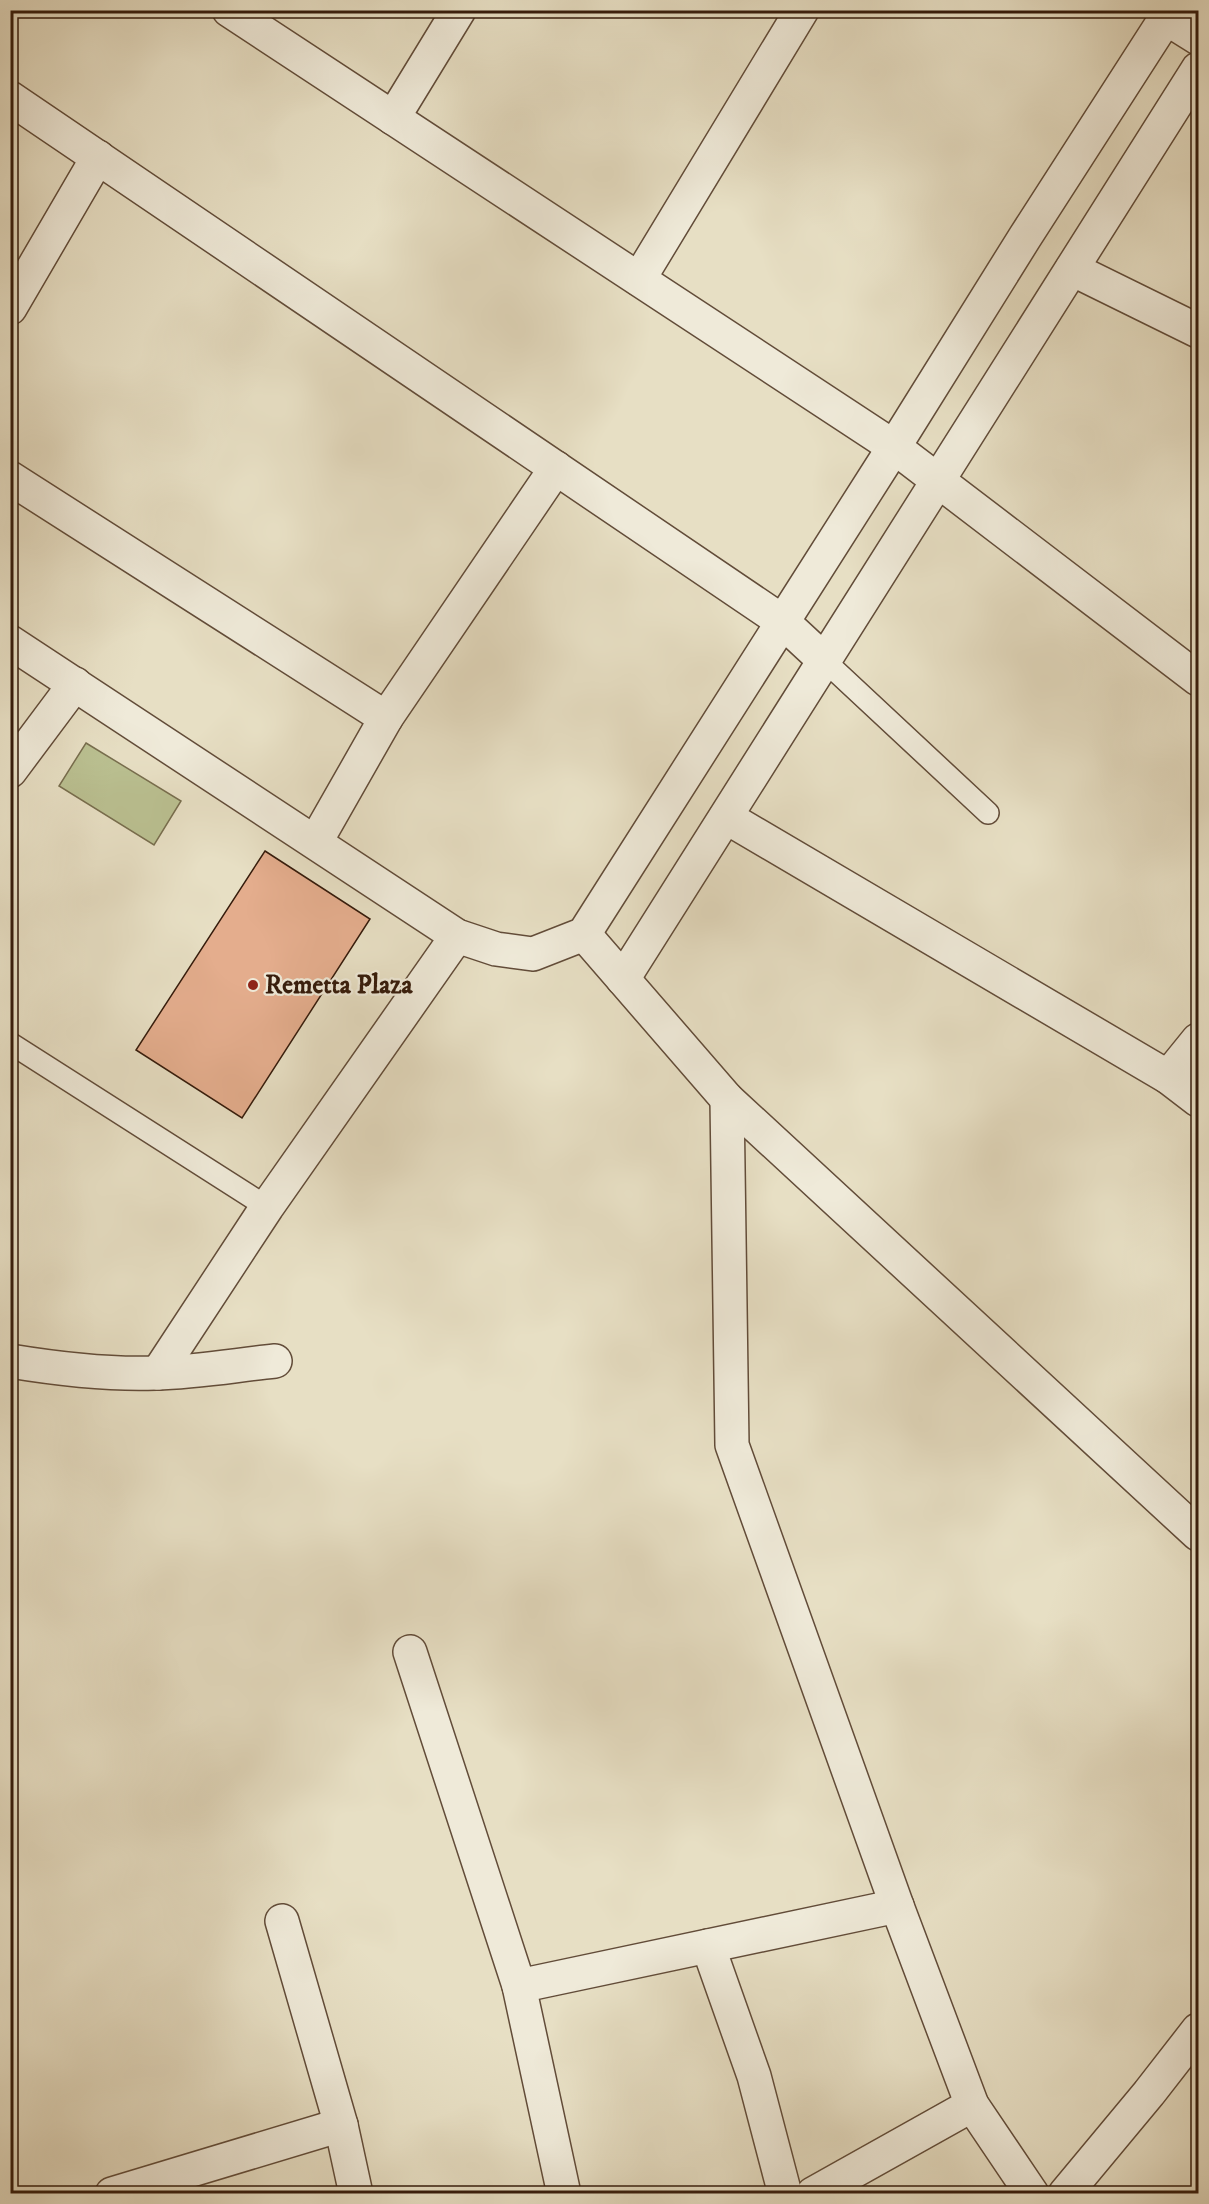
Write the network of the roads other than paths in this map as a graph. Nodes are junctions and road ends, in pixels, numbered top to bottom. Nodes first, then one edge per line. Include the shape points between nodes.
1 (229, 10) edge
2 (459, 10) edge
3 (802, 10) edge
4 (1169, 14) edge
5 (1198, 38) edge
6 (1198, 69) edge
7 (10, 98) edge
8 (393, 118) junction
9 (98, 157) junction
10 (1072, 269) junction
11 (639, 279) junction
12 (10, 308) edge
13 (1198, 331) edge
14 (894, 447) junction
15 (556, 468) junction
16 (10, 478) edge
17 (939, 481) junction
18 (783, 622) junction
19 (10, 642) edge
20 (825, 661) junction
21 (1198, 679) edge
22 (75, 684) junction
23 (386, 718) junction
24 (10, 771) edge
25 (988, 813) dead end
26 (726, 817) junction
27 (316, 841) junction
28 (584, 934) junction
29 (457, 936) junction
30 (623, 979) junction
31 (1198, 1040) edge
32 (10, 1043) edge
33 (1168, 1077) junction
34 (727, 1099) junction
35 (1198, 1100) edge
36 (267, 1207) junction
37 (10, 1361) edge
38 (275, 1361) dead end
39 (158, 1373) junction
40 (1198, 1534) edge
41 (410, 1652) dead end
42 (897, 1906) junction
43 (282, 1921) dead end
44 (708, 1947) junction
45 (519, 1986) junction
46 (1198, 2030) edge
47 (972, 2105) junction
48 (341, 2125) junction
49 (112, 2193) edge
50 (356, 2193) edge
51 (564, 2193) edge
52 (785, 2193) edge
53 (813, 2193) edge
54 (1032, 2193) edge
55 (1065, 2193) edge

1 - 8 street
2 - 8 street
3 - 11 street
4 - 5 street
4 - 14 street
6 - 10 street
7 - 9 street
8 - 11 street
9 - 12 street
9 - 15 street
10 - 13 street
10 - 17 street
11 - 14 street
14 - 17 street
14 - 18 street
15 - 18 street
15 - 23 street
16 - 23 street
17 - 20 street
17 - 21 street
18 - 20 street
18 - 28 street
19 - 22 street
20 - 25 lane
20 - 26 street
22 - 24 street
22 - 27 street
23 - 27 street
26 - 30 street
26 - 33 street
27 - 29 street
28 - 29 street via 533,954 496,949
28 - 30 street
29 - 36 street
30 - 34 street
31 - 33 street
32 - 36 lane
33 - 35 street
34 - 40 street
34 - 42 street via 732,1445
36 - 39 street
37 - 39 street via 54,1369
38 - 39 street
41 - 45 street
42 - 44 street
42 - 47 street
43 - 48 street
44 - 45 street
44 - 52 street via 754,2076
45 - 51 street
46 - 55 street
47 - 53 street
47 - 54 street
48 - 49 street
48 - 50 street

